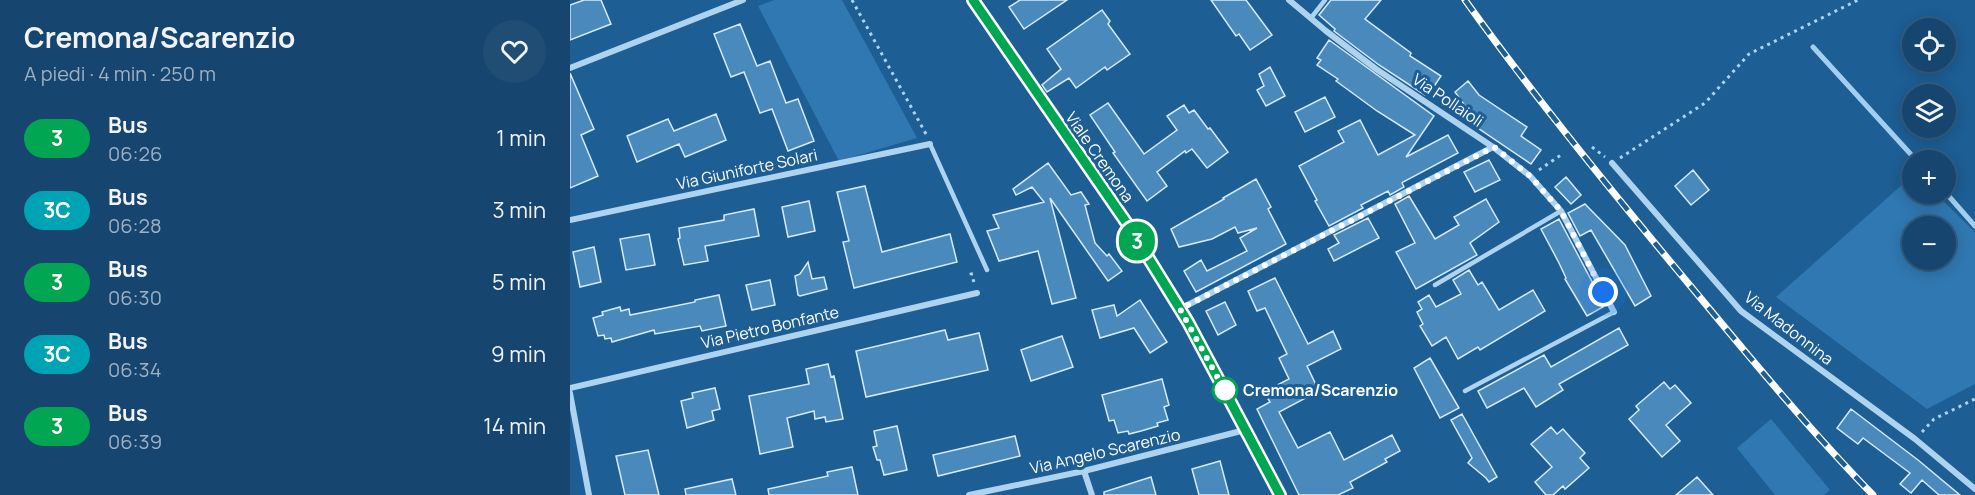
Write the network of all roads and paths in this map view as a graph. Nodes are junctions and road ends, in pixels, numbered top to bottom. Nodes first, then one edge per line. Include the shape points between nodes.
1 (743, 0) edge
2 (852, 0) edge
3 (973, 0) edge
4 (1289, 0) edge
5 (1325, 0) edge
6 (1858, 0) edge
7 (1311, 18) junction
8 (570, 68) edge
9 (930, 144) junction
10 (1494, 147) junction
11 (1561, 155) dead end
12 (1612, 163) joint
13 (1530, 176) junction
14 (1561, 211) junction
15 (570, 220) edge
16 (987, 270) joint
17 (1435, 285) dead end
18 (977, 293) joint
19 (1180, 309) junction
20 (1614, 312) joint
21 (570, 390) edge
22 (1465, 391) dead end
23 (1975, 399) edge
24 (1246, 430) junction
25 (1915, 440) junction
26 (1084, 471) junction
27 (1975, 489) edge
28 (589, 495) edge
29 (969, 495) edge
30 (1092, 495) edge
31 (1280, 495) edge

1 - 8 street
2 - 9 path
3 - 19 main road, Viale Cremona via 1128,225
4 - 7 street, Via Pollaioli
5 - 7 lane
6 - 12 path via 1749,54 1705,104
7 - 10 street, Via Pollaioli via 1376,69
9 - 15 street, Via Giuniforte Solari
9 - 16 lane
10 - 13 street, Via Pollaioli
10 - 19 street
11 - 13 path
12 - 25 street, Via Madonnina via 1740,311
13 - 14 street, Via Pollaioli
14 - 17 lane
14 - 20 street, Via Pollaioli
16 - 18 path via 971,274
18 - 21 street, Via Pietro Bonfante
19 - 24 main road, Viale Cremona
20 - 22 lane, Via Pollaioli
21 - 28 street
23 - 25 path via 1934,419
24 - 26 street, Via Angelo Scarenzio
24 - 31 main road, Viale Cremona
25 - 27 street, Via Madonnina
26 - 29 street, Via Angelo Scarenzio
26 - 30 street

